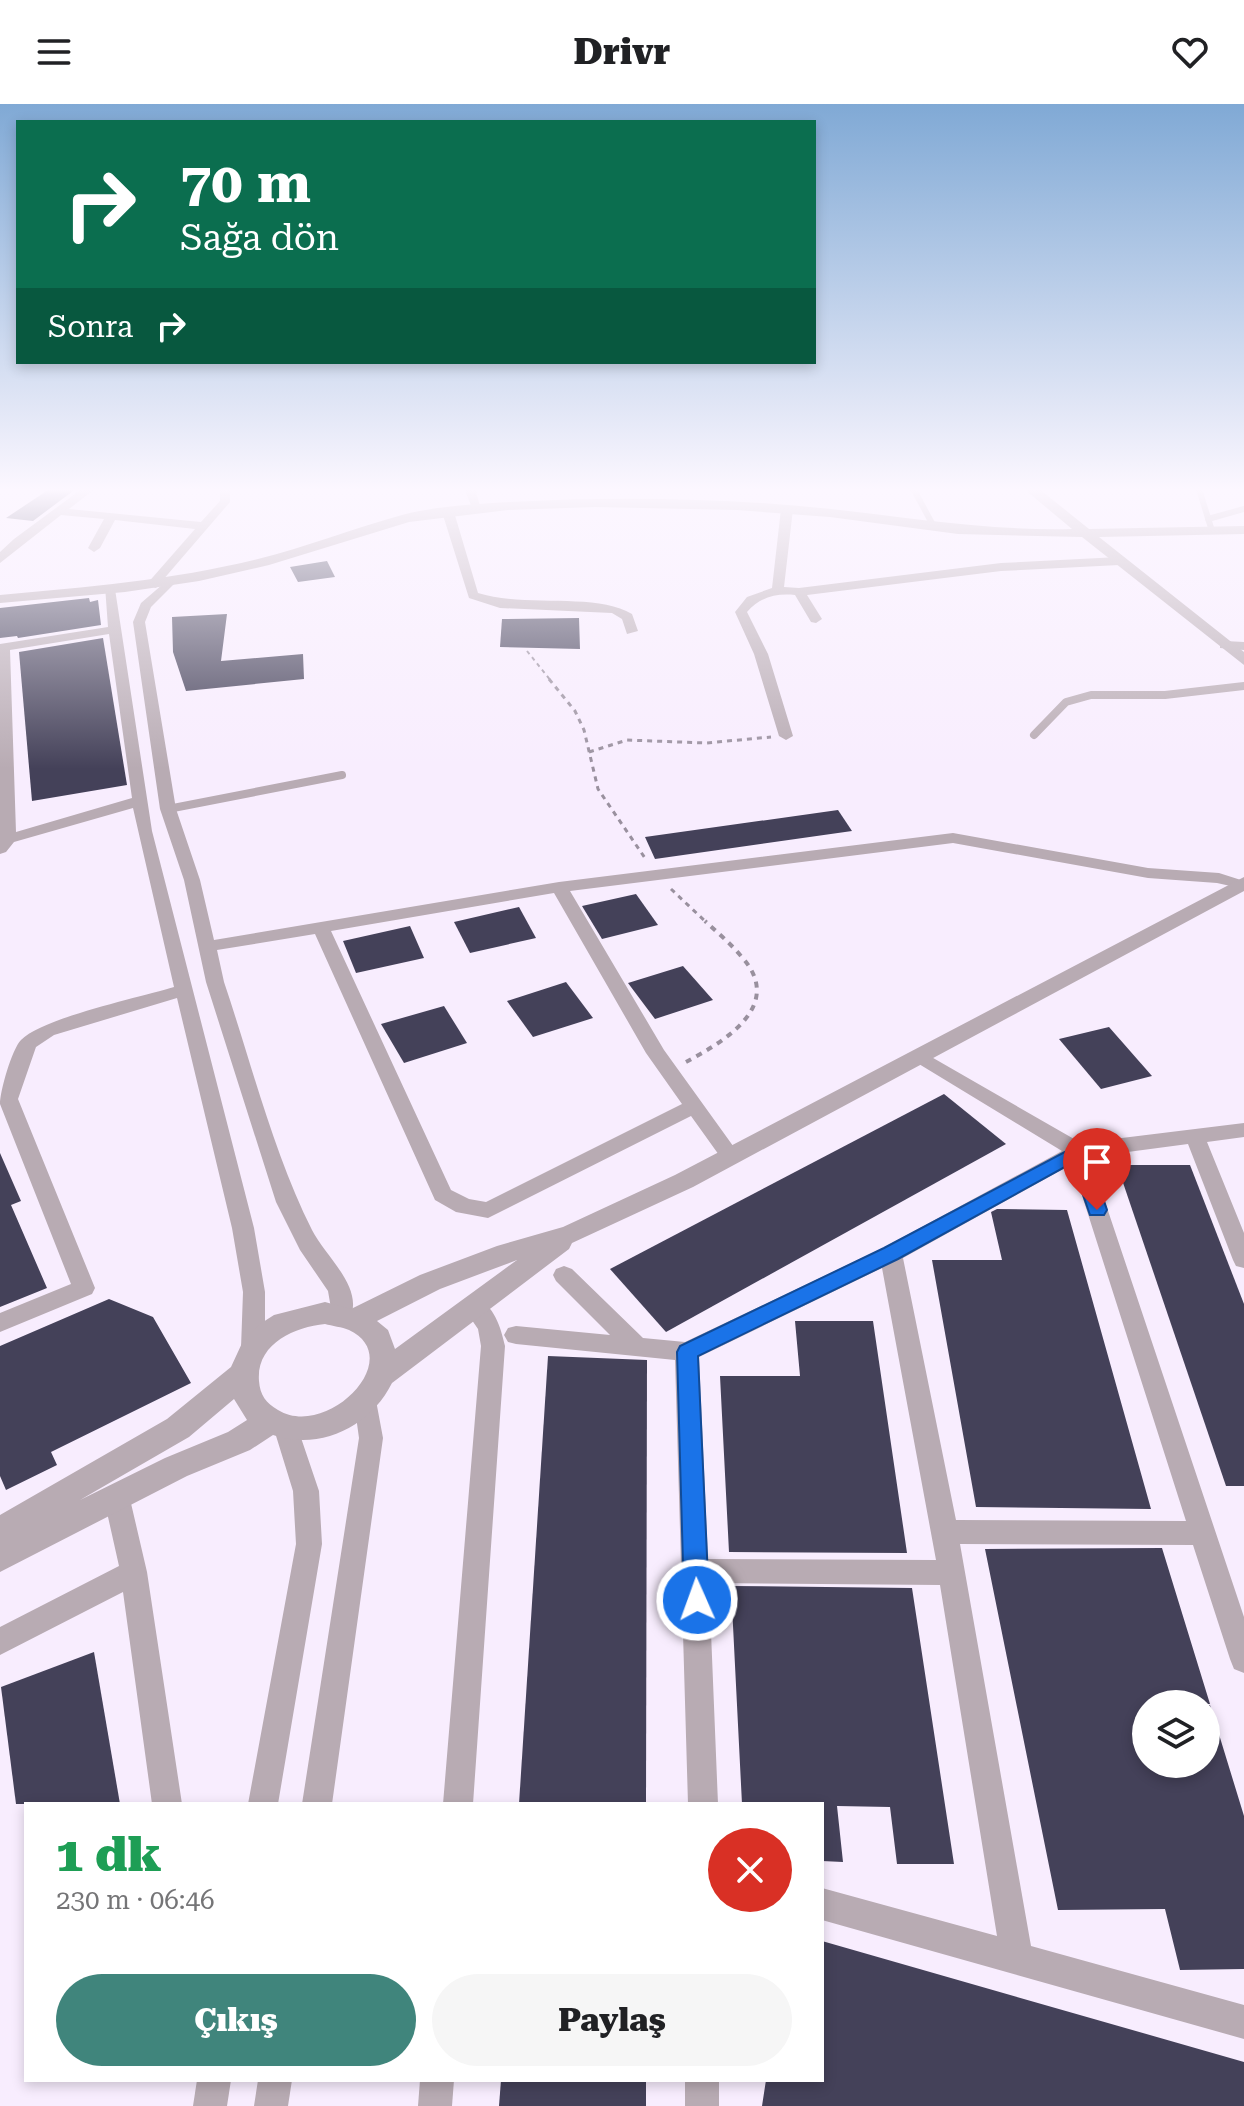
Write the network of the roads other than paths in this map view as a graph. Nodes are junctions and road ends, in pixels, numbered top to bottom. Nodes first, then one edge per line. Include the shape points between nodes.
1 (163, 581) edge
2 (174, 581) edge
3 (469, 581) edge
4 (779, 581) edge
5 (884, 581) edge
6 (1145, 581) edge
7 (161, 584) junction
8 (109, 589) junction
9 (778, 590) junction
10 (799, 592) junction
11 (0, 599) edge
12 (816, 619) dead end
13 (113, 630) junction
14 (632, 631) dead end
15 (1225, 645) junction
16 (1244, 646) edge
17 (2, 648) edge
18 (1244, 660) edge
19 (1244, 686) edge
20 (1034, 735) dead end
21 (786, 736) road end
22 (342, 775) dead end
23 (139, 801) junction
24 (168, 809) junction
25 (4, 844) edge
26 (1242, 884) edge
27 (559, 887) junction
28 (321, 928) junction
29 (206, 947) junction
30 (185, 990) junction
31 (921, 1057) junction
32 (5, 1094) edge
33 (695, 1106) junction
34 (1244, 1130) edge
35 (1195, 1137) junction
36 (1078, 1151) junction
37 (731, 1157) junction
38 (571, 1234) junction
39 (891, 1254) junction
40 (1244, 1260) edge
41 (564, 1275) dead end
42 (475, 1307) junction
43 (348, 1317) junction
44 (0, 1323) edge
45 (516, 1335) dead end
46 (637, 1347) junction
47 (687, 1352) junction
48 (248, 1362) junction
49 (382, 1375) junction
50 (366, 1402) junction
51 (277, 1424) junction
52 (117, 1499) junction
53 (0, 1531) edge
54 (945, 1532) junction
55 (1203, 1533) junction
56 (0, 1557) edge
57 (696, 1571) junction
58 (134, 1572) junction
59 (952, 1573) junction
60 (0, 1642) edge
61 (1244, 1659) edge
62 (167, 1802) edge
63 (263, 1802) edge
64 (317, 1802) edge
65 (458, 1802) edge
66 (703, 1802) edge
67 (824, 1905) edge
68 (1017, 1958) junction
69 (1244, 2022) edge
70 (214, 2082) edge
71 (275, 2082) edge
72 (437, 2082) edge
73 (702, 2082) edge
74 (210, 2106) edge
75 (271, 2106) edge
76 (435, 2106) edge
77 (702, 2106) edge

1 - 7 street
2 - 7 street
3 - 14 street via 473,595 500,604 615,609 628,617
4 - 9 street
5 - 10 street
6 - 15 street
7 - 8 street
7 - 24 street via 139,622
8 - 11 street
8 - 13 street
9 - 10 street
9 - 21 street via 751,600 741,612 761,654
10 - 12 street
13 - 17 street
13 - 23 street
15 - 16 street
15 - 18 street
17 - 25 street
19 - 20 lane via 1165,695 1091,695 1066,702
22 - 24 lane
23 - 25 street
23 - 30 street
24 - 29 street via 192,880
26 - 27 street via 953,838
26 - 31 street
27 - 28 street
27 - 33 street
28 - 29 street
28 - 33 street via 443,1195 453,1201 488,1210
29 - 43 street via 287,1202 339,1289
30 - 32 street via 36,1035
30 - 48 street via 254,1292
31 - 36 street
31 - 37 street
32 - 44 street via 84,1288
33 - 37 street
34 - 35 street
35 - 36 street
35 - 40 street
36 - 39 street
36 - 55 street
37 - 38 street
38 - 42 street
38 - 43 street via 506,1253
39 - 47 street
39 - 54 street
41 - 46 street
42 - 49 street
42 - 65 street via 489,1327 493,1346
43 - 48 street via 308,1314 292,1319 276,1327
43 - 49 street via 367,1326 383,1348
45 - 46 street
46 - 47 street
47 - 57 street
48 - 51 street via 248,1402
48 - 53 street via 178,1428
49 - 50 street
50 - 51 street via 338,1421 311,1427
50 - 64 street via 371,1438
51 - 52 street
51 - 63 street via 306,1491 309,1544
52 - 56 street
52 - 58 street
54 - 55 street
54 - 59 street
55 - 61 street
57 - 59 street
57 - 66 street
58 - 60 street
58 - 62 street
59 - 68 street
67 - 68 street
68 - 69 street
70 - 74 street
71 - 75 street
72 - 76 street
73 - 77 street

